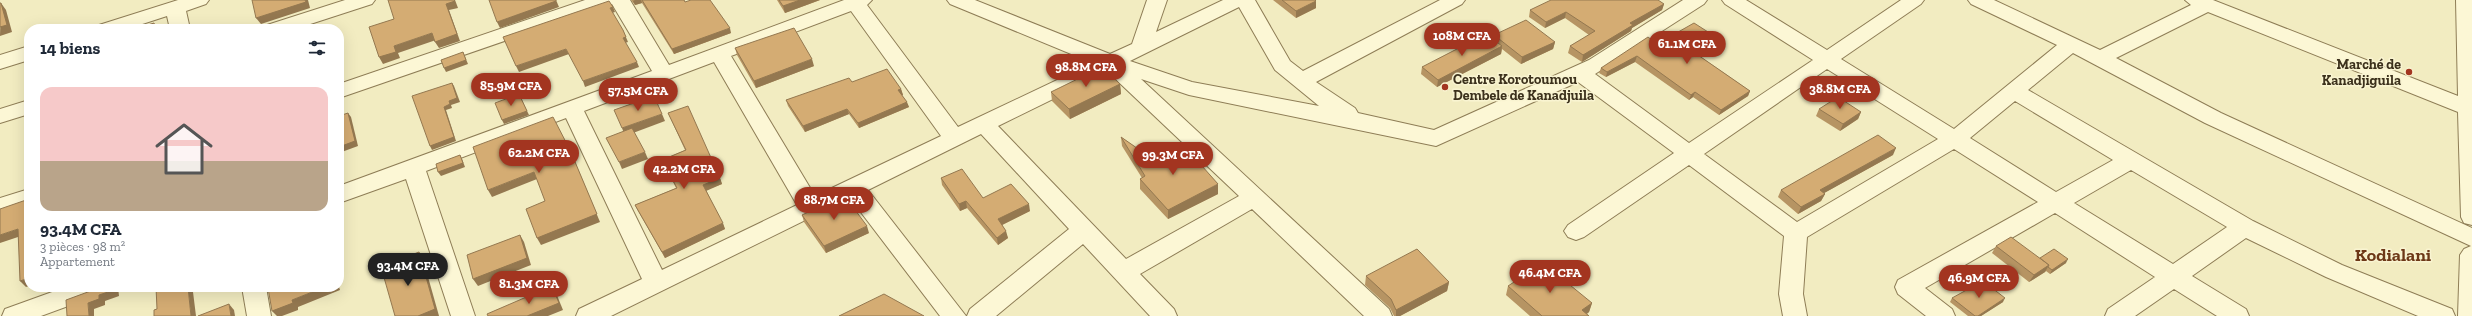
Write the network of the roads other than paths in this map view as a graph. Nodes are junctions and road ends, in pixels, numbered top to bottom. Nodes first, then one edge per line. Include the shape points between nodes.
1 (199, 0) edge
2 (365, 0) edge
3 (605, 0) edge
4 (620, 0) edge
5 (957, 0) edge
6 (1157, 0) edge
7 (1238, 0) edge
8 (1245, 0) edge
9 (1455, 0) edge
10 (1697, 0) edge
11 (1732, 0) edge
12 (1914, 0) edge
13 (1978, 0) edge
14 (2466, 0) edge
15 (858, 1) edge
16 (2201, 3) edge
17 (175, 8) junction
18 (122, 24) edge
19 (179, 24) edge
20 (290, 24) edge
21 (2070, 44) junction
22 (1141, 48) junction
23 (719, 53) junction
24 (24, 55) edge
25 (2100, 58) junction
26 (1827, 59) junction
27 (0, 62) edge
28 (1110, 62) junction
29 (1580, 73) junction
30 (664, 74) junction
31 (2470, 74) edge
32 (1301, 81) junction
33 (344, 89) edge
34 (2013, 91) junction
35 (572, 108) junction
36 (2469, 108) junction
37 (24, 109) edge
38 (0, 116) edge
39 (1360, 121) junction
40 (984, 124) junction
41 (954, 138) junction
42 (1955, 139) junction
43 (1689, 154) junction
44 (2131, 160) junction
45 (413, 167) junction
46 (854, 187) junction
47 (344, 193) edge
48 (1254, 198) junction
49 (24, 199) edge
50 (2056, 203) junction
51 (0, 207) edge
52 (810, 208) junction
53 (2472, 217) edge
54 (2245, 227) junction
55 (1084, 230) junction
56 (1576, 231) dead end
57 (1796, 233) junction
58 (2472, 238) edge
59 (2472, 255) edge
60 (1123, 272) junction
61 (2174, 276) junction
62 (656, 283) junction
63 (82, 292) edge
64 (255, 292) edge
65 (42, 311) edge
66 (14, 316) edge
67 (259, 316) edge
68 (463, 316) edge
69 (588, 316) edge
70 (954, 316) edge
71 (979, 316) edge
72 (1165, 316) edge
73 (1380, 316) edge
74 (1795, 316) edge
75 (1943, 316) edge
76 (2117, 316) edge
77 (2237, 316) edge
78 (2443, 316) edge
79 (2470, 316) edge

1 - 17 street
2 - 20 street
3 - 33 street
4 - 30 street
5 - 28 street
6 - 22 street
7 - 22 street
8 - 32 street via 1273,52 1282,65
9 - 32 street
10 - 29 street
11 - 26 street
12 - 26 street
13 - 21 street
14 - 31 street
15 - 23 street
15 - 41 street
16 - 25 street
16 - 36 street
17 - 18 street
17 - 19 street
21 - 25 street
21 - 34 street
22 - 28 street
23 - 30 street
23 - 52 street
24 - 27 street
25 - 58 street via 2214,118
26 - 42 street
26 - 43 street
28 - 39 street via 1189,88
28 - 40 street
28 - 48 street
29 - 39 street via 1436,138
29 - 43 street
30 - 35 street
31 - 36 street
32 - 39 street via 1325,100
34 - 42 street
34 - 44 street
35 - 45 street
35 - 62 street
36 - 53 street
37 - 38 street
40 - 41 street
40 - 55 street
41 - 46 street
42 - 50 street
42 - 57 street
43 - 56 street
43 - 57 street
44 - 50 street
44 - 54 street
45 - 47 street
45 - 68 street
46 - 52 street
46 - 70 street
48 - 60 street
48 - 73 street
49 - 51 street
50 - 61 street
50 - 75 street via 1907,287
52 - 62 street
54 - 61 street
54 - 78 street via 2334,271
55 - 60 street
55 - 71 street
57 - 74 street via 1791,294
59 - 79 street
60 - 72 street
61 - 76 street
61 - 77 street
62 - 69 street
63 - 65 street
64 - 67 street
65 - 66 street

